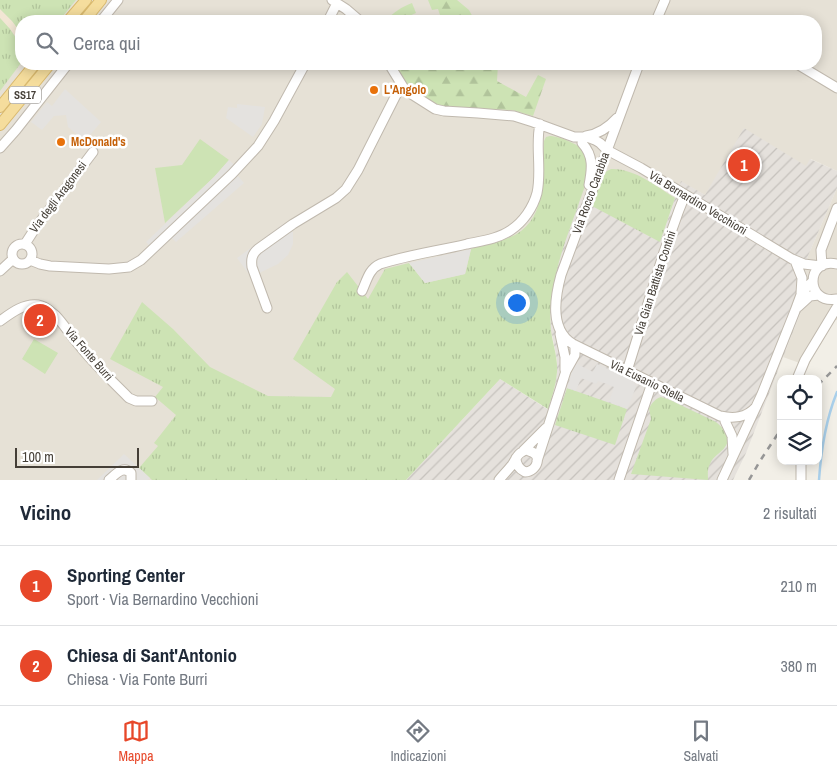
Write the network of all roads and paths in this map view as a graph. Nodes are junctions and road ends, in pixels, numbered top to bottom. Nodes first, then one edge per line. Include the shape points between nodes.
1 (86, 0) edge
2 (100, 0) edge
3 (118, 0) edge
4 (665, 0) edge
5 (333, 1) edge
6 (73, 15) edge
7 (89, 15) edge
8 (106, 15) edge
9 (330, 15) edge
10 (353, 15) edge
11 (659, 15) edge
12 (30, 70) edge
13 (45, 70) edge
14 (63, 70) edge
15 (302, 70) edge
16 (393, 70) edge
17 (637, 70) edge
18 (807, 70) edge
19 (403, 87) junction
20 (837, 88) edge
21 (0, 105) edge
22 (620, 113) junction
23 (540, 124) junction
24 (0, 125) edge
25 (579, 139) junction
26 (0, 148) edge
27 (607, 150) junction
28 (93, 152) dead end
29 (685, 195) junction
30 (586, 204) junction
31 (837, 208) edge
32 (25, 244) junction
33 (821, 250) junction
34 (13, 259) junction
35 (30, 260) junction
36 (794, 261) junction
37 (837, 264) edge
38 (821, 266) junction
39 (0, 271) edge
40 (813, 281) junction
41 (362, 291) dead end
42 (801, 293) junction
43 (821, 296) junction
44 (837, 298) edge
45 (837, 307) edge
46 (268, 308) dead end
47 (796, 311) junction
48 (0, 321) edge
49 (826, 325) junction
50 (558, 326) junction
51 (575, 345) junction
52 (588, 352) junction
53 (569, 359) junction
54 (627, 371) junction
55 (798, 375) edge
56 (652, 383) junction
57 (152, 401) dead end
58 (756, 407) junction
59 (725, 419) junction
60 (548, 426) junction
61 (746, 430) junction
62 (523, 451) junction
63 (733, 457) junction
64 (516, 458) junction
65 (536, 465) junction
66 (801, 465) edge
67 (506, 472) junction
68 (524, 474) edge
69 (109, 480) edge
70 (131, 480) edge
71 (499, 480) edge
72 (531, 480) edge
73 (619, 480) edge
74 (722, 480) edge
75 (801, 480) edge

1 - 6 main road
2 - 7 main road
3 - 8 street
4 - 11 street
5 - 9 street
5 - 10 street
12 - 21 main road, SS17
13 - 24 main road, SS17
14 - 26 street
15 - 35 street via 267,133 252,153 133,265 109,269 50,266
16 - 19 street
17 - 22 street, Via Rocco Carabba
18 - 20 street
19 - 23 street, Via Bernardino Vecchioni via 438,110 508,116
19 - 46 street via 346,189 254,253 252,267
22 - 25 street via 611,125
22 - 27 street, Via Rocco Carabba
23 - 25 street, Via Bernardino Vecchioni
23 - 41 street via 537,192 532,206 519,224 506,233 484,240 380,264 371,271
25 - 27 street, Via Bernardino Vecchioni via 595,140
25 - 30 street via 592,161
27 - 29 street, Via Bernardino Vecchioni
27 - 30 street, Via Rocco Carabba
28 - 32 street, Via degli Aragonesi
29 - 36 street, Via Bernardino Vecchioni
29 - 54 street, Via Gian Battista Contini
30 - 50 street, Via Rocco Carabba via 559,280
31 - 33 street
32 - 34 street via 18,244 13,249
32 - 35 street via 32,250
33 - 36 street via 810,262
33 - 38 street
34 - 35 street via 21,264
34 - 39 street
36 - 38 street, Via Bernardino Vecchioni
36 - 40 street, Via Bernardino Vecchioni
36 - 42 street via 802,278
37 - 38 street, Via Bernardino Vecchioni
38 - 40 street
40 - 42 street
40 - 43 street
42 - 47 street
43 - 44 street via 830,300
43 - 47 street via 808,296
43 - 49 street via 828,309
45 - 49 street
47 - 58 street
48 - 57 street, Via Fonte Burri via 25,307 45,307 128,396 134,400
49 - 55 street
50 - 51 street via 563,336
50 - 53 street, Via Rocco Carabba
51 - 52 street, Via Eusanio Stella
51 - 53 street via 567,349
52 - 53 street
52 - 54 street, Via Eusanio Stella
53 - 60 street, Via Rocco Carabba
54 - 56 street, Via Eusanio Stella
56 - 59 street, Via Eusanio Stella
56 - 73 street
58 - 59 street via 745,416
58 - 61 street
59 - 61 street, Via Eusanio Stella via 742,422
59 - 63 street via 733,440
60 - 62 street, Via Rocco Carabba
60 - 65 street, Via Rocco Carabba
61 - 63 street
62 - 64 street
62 - 65 street via 528,450 536,456
63 - 74 street
64 - 67 street
64 - 68 street
65 - 68 street
65 - 72 street, Via Rocco Carabba
66 - 75 street
67 - 68 street via 514,469
67 - 71 street
69 - 70 street via 124,469 130,471

